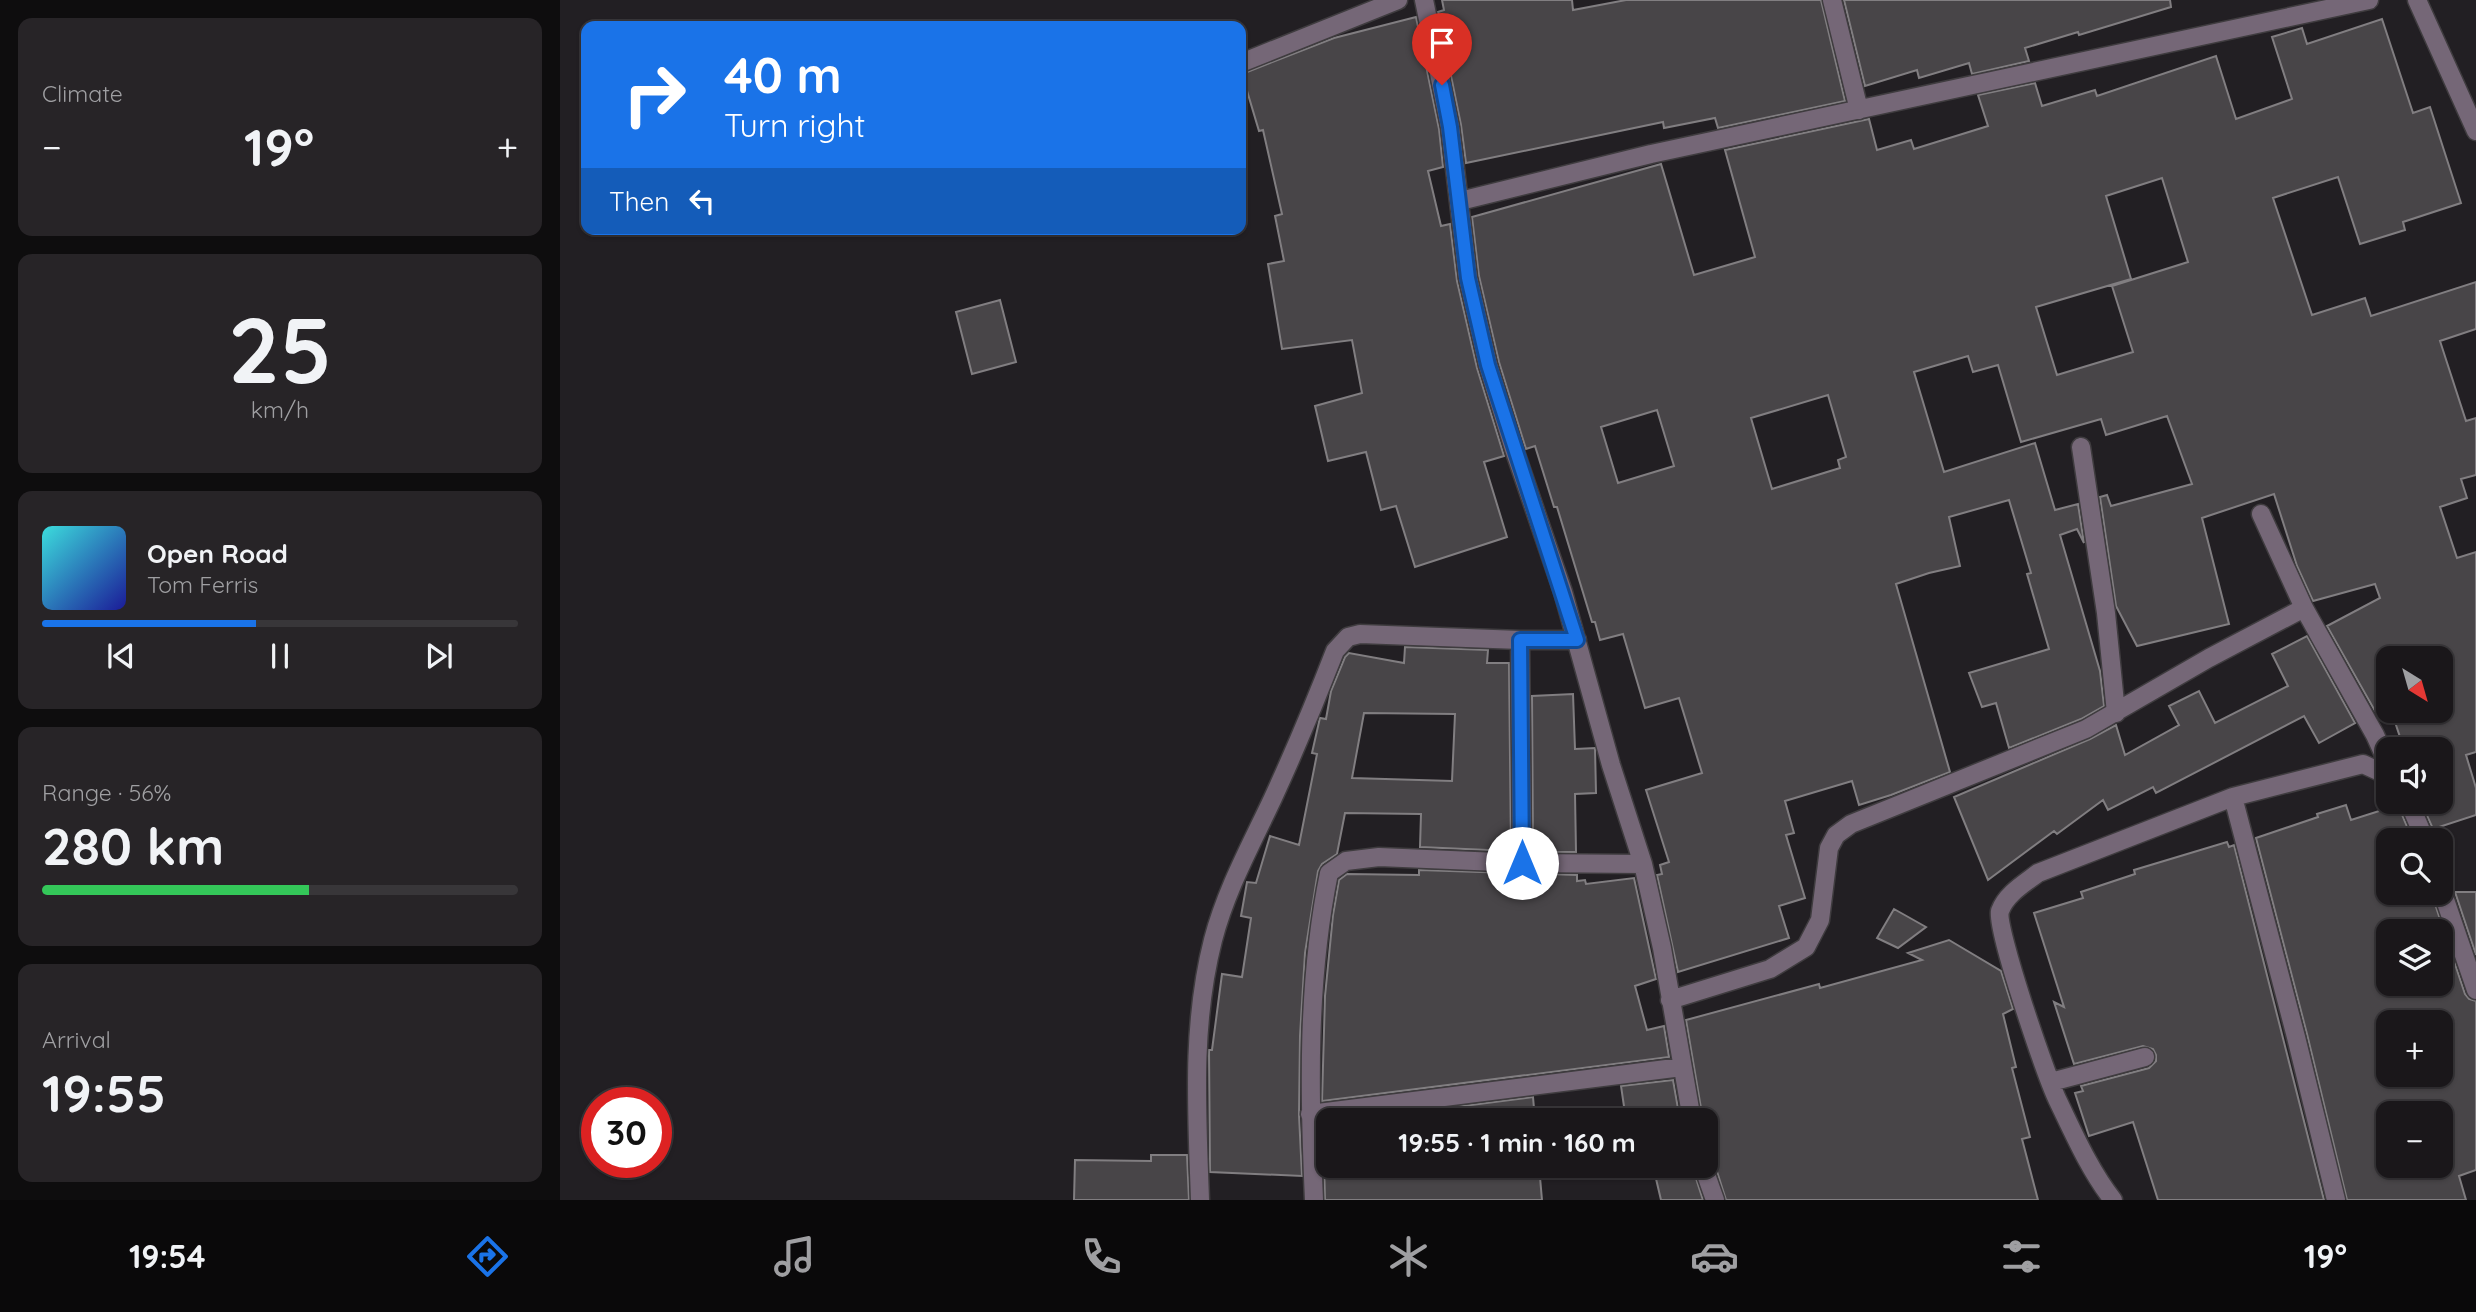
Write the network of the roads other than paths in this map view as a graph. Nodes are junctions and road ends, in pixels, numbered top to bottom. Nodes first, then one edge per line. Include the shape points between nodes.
1 (1398, 0) edge
2 (1424, 0) edge
3 (1832, 0) edge
4 (2369, 0) edge
5 (2417, 0) edge
6 (1246, 61) edge
7 (1859, 110) junction
8 (2476, 131) edge
9 (1460, 201) junction
10 (2081, 447) dead end
11 (2261, 514) dead end
12 (2304, 608) junction
13 (1520, 640) junction
14 (1577, 640) junction
15 (2116, 713) junction
16 (2376, 737) edge
17 (2376, 770) edge
18 (2233, 797) junction
19 (1522, 863) junction
20 (1643, 864) junction
21 (2447, 905) edge
22 (2476, 990) edge
23 (1670, 1000) junction
24 (2145, 1057) dead end
25 (1682, 1067) junction
26 (2051, 1082) junction
27 (1690, 1108) edge
28 (1310, 1114) junction
29 (1707, 1178) edge
30 (1200, 1200) edge
31 (1314, 1200) edge
32 (1715, 1200) edge
33 (2113, 1200) edge
34 (2336, 1200) edge

1 - 6 street
2 - 9 street
3 - 7 street
4 - 7 street
5 - 8 street
7 - 9 street
9 - 14 street via 1468,278 1488,365
10 - 15 street
11 - 12 street
12 - 15 street
12 - 16 street
13 - 14 street
13 - 19 street
13 - 30 street via 1360,634 1348,637 1335,651 1230,887 1213,939 1196,1059
14 - 20 street
15 - 23 street via 2086,730 1851,824 1836,835 1829,848 1820,920 1806,947 1770,970
17 - 18 street via 2363,764
18 - 26 street via 2038,873 2013,892 2000,911 2002,932
18 - 34 street
19 - 20 street
19 - 28 street via 1379,858 1346,862 1329,873 1313,982
20 - 23 street
21 - 22 street
23 - 25 street
24 - 26 street
25 - 27 street
25 - 28 street
26 - 33 street
28 - 31 street
29 - 32 street

